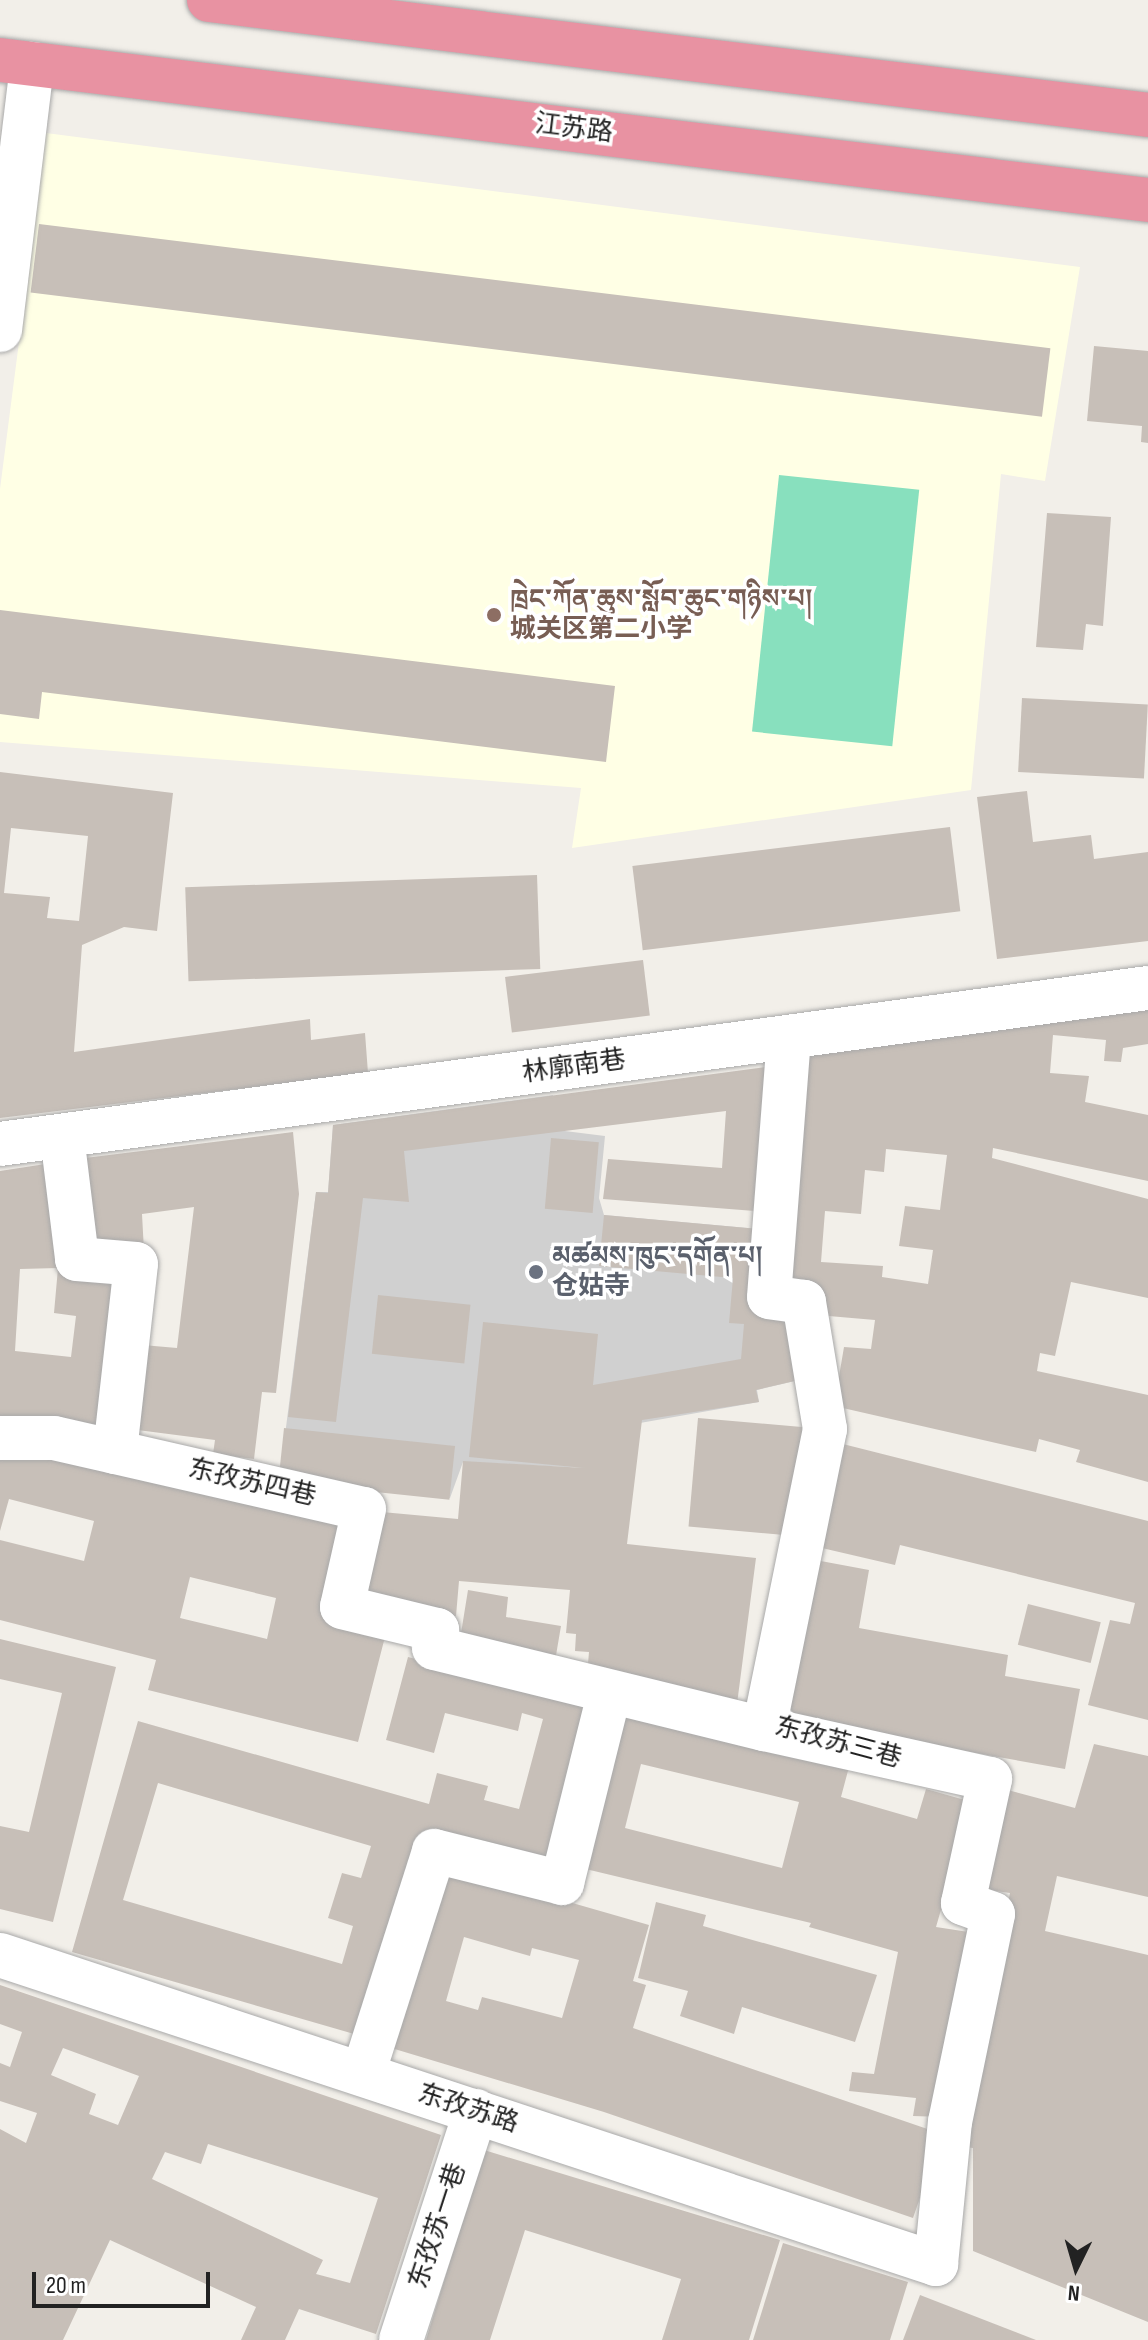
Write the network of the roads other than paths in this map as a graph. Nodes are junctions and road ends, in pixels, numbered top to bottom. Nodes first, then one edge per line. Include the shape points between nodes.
1 (209, 0) edge
2 (16, 62) edge
3 (1148, 115) edge
4 (1148, 200) edge
5 (0, 330) edge
6 (1148, 988) edge
7 (788, 1055) junction
8 (62, 1136) junction
9 (0, 1144) edge
10 (768, 1212) dead end
11 (0, 1438) edge
12 (115, 1452) junction
13 (609, 1694) junction
14 (764, 1729) junction
15 (0, 1955) edge
16 (363, 2074) junction
17 (476, 2111) junction
18 (936, 2264) joint
19 (401, 2340) edge

1 - 3 highway
2 - 4 highway, 江苏路
2 - 5 street
6 - 7 street, 林廓南巷
7 - 8 street, 林廓南巷
7 - 10 street
7 - 14 street, 东孜苏三巷 via 769,1297 804,1302 825,1429
8 - 9 street, 林廓南巷
8 - 12 street via 77,1259 136,1264
11 - 12 street via 54,1438
12 - 13 street, 东孜苏四巷 via 364,1509 342,1607 437,1630 434,1648
13 - 14 street, 东孜苏四巷
13 - 16 street via 562,1883 434,1851
14 - 18 street, 东孜苏三巷 via 990,1779 963,1903 993,1914 950,2122
15 - 16 street, 东孜苏路
16 - 17 street, 东孜苏路
17 - 18 street, 东孜苏路
17 - 19 street, 东孜苏一巷

